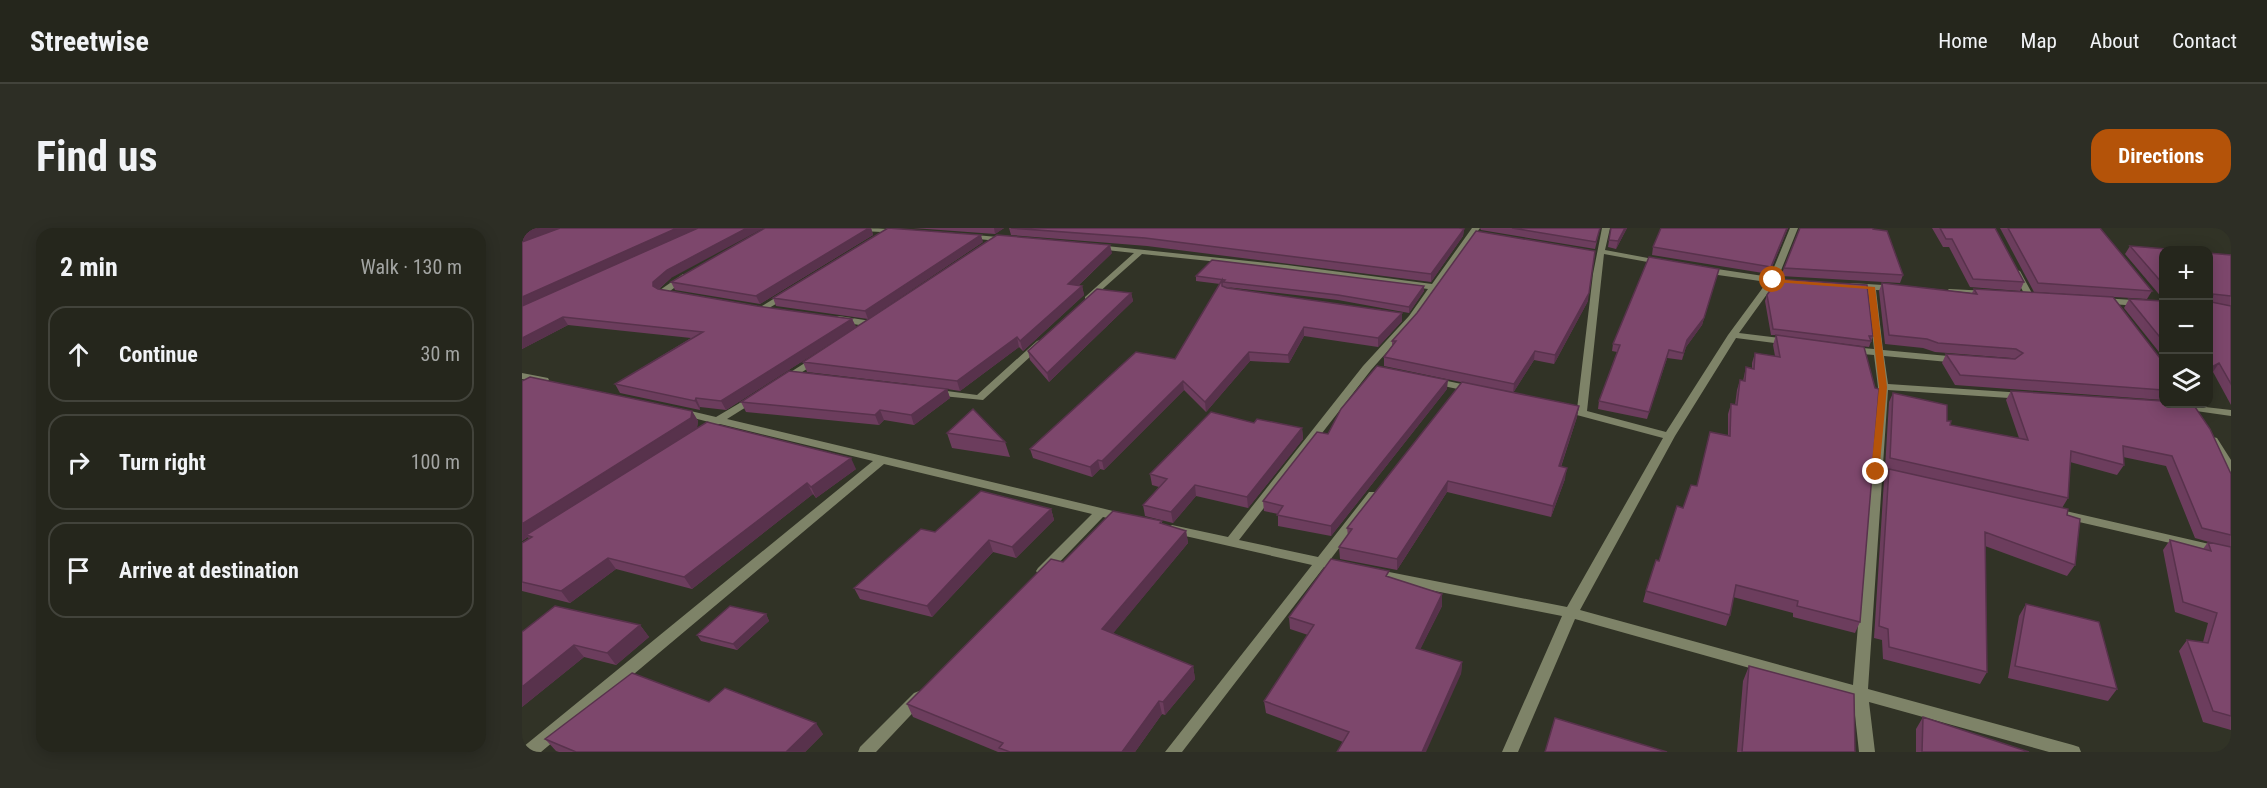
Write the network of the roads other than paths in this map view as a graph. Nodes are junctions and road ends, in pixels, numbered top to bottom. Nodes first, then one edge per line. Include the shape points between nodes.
1 (844, 228) edge
2 (1013, 228) edge
3 (1606, 228) edge
4 (1794, 228) edge
5 (888, 231) junction
6 (910, 232) edge
7 (1471, 232) edge
8 (954, 235) edge
9 (1484, 236) edge
10 (998, 239) junction
11 (1022, 241) edge
12 (868, 243) edge
13 (1081, 246) edge
14 (1141, 251) junction
15 (978, 252) edge
16 (1588, 253) edge
17 (1600, 253) junction
18 (2009, 257) edge
19 (1673, 264) edge
20 (1695, 269) edge
21 (695, 271) edge
22 (1773, 280) junction
23 (1795, 282) edge
24 (800, 285) edge
25 (1839, 285) edge
26 (1435, 287) junction
27 (1872, 287) junction
28 (1905, 289) edge
29 (1939, 291) edge
30 (1996, 294) edge
31 (2018, 296) edge
32 (2152, 296) edge
33 (2030, 297) junction
34 (2041, 297) edge
35 (691, 298) edge
36 (2088, 300) edge
37 (2111, 302) junction
38 (2159, 303) edge
39 (1081, 305) edge
40 (2159, 305) edge
41 (749, 308) edge
42 (761, 309) junction
43 (2118, 310) edge
44 (783, 312) edge
45 (881, 317) edge
46 (827, 318) edge
47 (871, 324) junction
48 (1733, 335) junction
49 (851, 336) edge
50 (1047, 336) edge
51 (1801, 344) edge
52 (1835, 348) edge
53 (831, 349) edge
54 (1881, 354) junction
55 (1976, 361) edge
56 (791, 375) junction
57 (522, 376) edge
58 (803, 376) edge
59 (538, 379) junction
60 (1424, 379) edge
61 (561, 384) edge
62 (522, 387) edge
63 (1883, 387) junction
64 (920, 391) edge
65 (1481, 391) edge
66 (2038, 397) edge
67 (1548, 405) edge
68 (662, 407) edge
69 (2194, 408) edge
70 (2209, 408) edge
71 (1582, 412) junction
72 (2231, 412) edge
73 (713, 423) junction
74 (1670, 436) junction
75 (882, 460) junction
76 (2231, 469) edge
77 (1379, 488) edge
78 (2048, 511) edge
79 (1101, 512) junction
80 (1230, 543) junction
81 (2231, 553) edge
82 (1320, 563) junction
83 (1036, 578) edge
84 (1571, 613) junction
85 (930, 686) edge
86 (1860, 693) junction
87 (529, 752) edge
88 (866, 752) edge
89 (1173, 752) edge
90 (1510, 752) edge
91 (1867, 752) edge
92 (2073, 752) edge

1 - 5 street
2 - 10 street
3 - 17 street
4 - 22 street
5 - 6 street
5 - 12 street
7 - 9 street
7 - 26 street
8 - 10 street
10 - 11 street
10 - 15 street
13 - 14 street
14 - 26 street
14 - 39 street
16 - 17 street
17 - 19 street
17 - 71 street
18 - 33 street
20 - 22 street
21 - 35 street via 663,292
22 - 23 street
22 - 48 street
24 - 42 street
25 - 27 street
26 - 80 street via 1407,317 1373,369
27 - 28 street
27 - 54 street
29 - 30 street
31 - 33 street
32 - 38 street
33 - 34 street
36 - 37 street
37 - 40 street
37 - 43 street
41 - 42 street
42 - 44 street
45 - 47 street
46 - 47 street
47 - 49 street
48 - 51 street
48 - 74 street
50 - 64 street via 979,398
52 - 54 street
53 - 56 street
54 - 55 street
54 - 63 street
56 - 58 street
56 - 73 street
57 - 59 street
59 - 61 street
59 - 62 street
60 - 65 street via 1455,391
63 - 66 street
63 - 86 street via 1881,473
67 - 71 street
68 - 73 street
69 - 76 street
70 - 72 street
71 - 74 street
73 - 75 street
74 - 84 street
75 - 79 street
75 - 87 street
77 - 82 street
78 - 81 street
79 - 80 street
79 - 83 street
80 - 82 street
82 - 84 street
82 - 89 street
84 - 86 street
84 - 90 street
85 - 88 street
86 - 91 street
86 - 92 street

